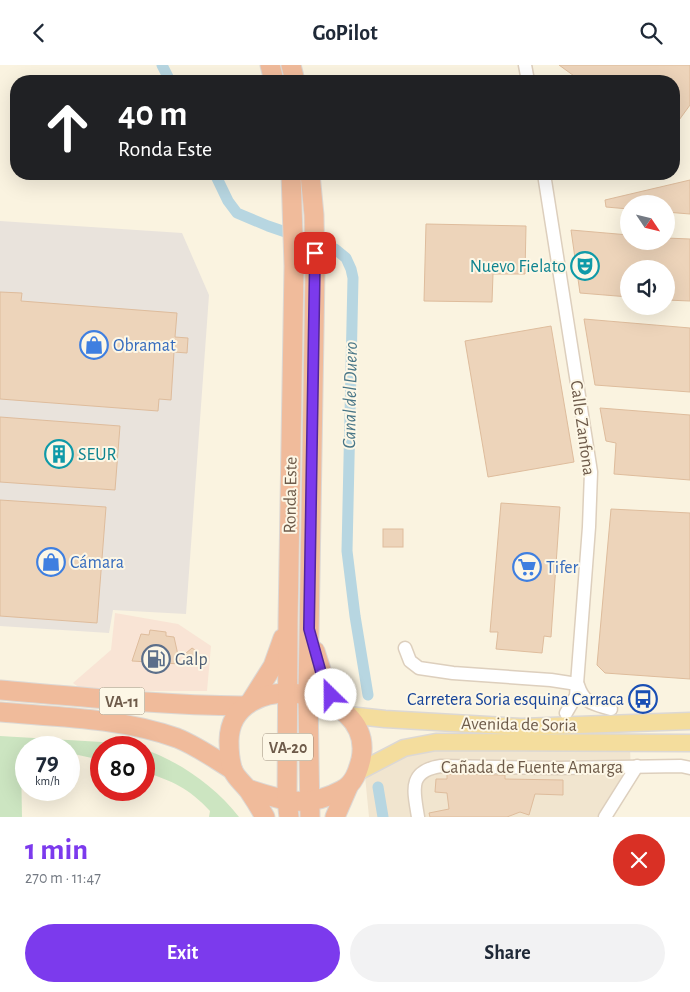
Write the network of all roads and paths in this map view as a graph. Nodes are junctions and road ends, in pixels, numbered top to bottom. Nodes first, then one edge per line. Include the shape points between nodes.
1 (291, 180) edge
2 (311, 180) edge
3 (545, 180) edge
4 (288, 622) junction
5 (309, 629) junction
6 (405, 648) dead end
7 (577, 684) junction
8 (0, 689) edge
9 (288, 693) junction
10 (308, 696) junction
11 (248, 704) junction
12 (611, 709) dead end
13 (342, 710) junction
14 (0, 712) edge
15 (566, 713) dead end
16 (690, 721) edge
17 (690, 743) edge
18 (637, 766) junction
19 (690, 768) edge
20 (233, 770) junction
21 (353, 779) junction
22 (248, 789) junction
23 (288, 809) edge
24 (309, 810) edge
25 (265, 817) edge
26 (335, 817) edge
27 (418, 817) edge
28 (605, 817) edge

1 - 4 highway, Ronda Este / VA-20 via 294,266
2 - 5 highway, Ronda Este / VA-20 via 315,272
3 - 7 street, Calle Zanfona via 591,472
4 - 9 highway, Ronda Este / VA-20
4 - 11 highway via 274,666
5 - 10 highway, Ronda Este / VA-20
5 - 13 highway via 322,676
6 - 7 street via 410,661 419,668
7 - 12 street via 586,701
7 - 15 street, Calle Zanfona via 576,696
8 - 11 highway, VA-11 via 200,706
9 - 10 highway, VA-11
9 - 11 highway, VA-11 via 267,695
9 - 23 highway, Ronda Este / VA-20
10 - 13 highway, VA-11 via 323,699
10 - 24 highway, Ronda Este / VA-20
11 - 20 highway, VA-11 via 235,720 230,733
13 - 16 main road, Avenida de Soria via 385,719 521,727
13 - 21 highway via 357,730 360,742 361,755
14 - 20 highway, VA-11 via 136,726 197,747
17 - 21 main road, Avenida de Soria via 436,743 404,748
18 - 19 street, Cañada de Fuente Amarga
18 - 27 street, Cañada de Fuente Amarga via 429,768 418,775 414,787
18 - 28 street
20 - 22 highway, VA-11
21 - 24 highway
21 - 26 highway
22 - 23 highway
22 - 25 highway
23 - 24 highway

